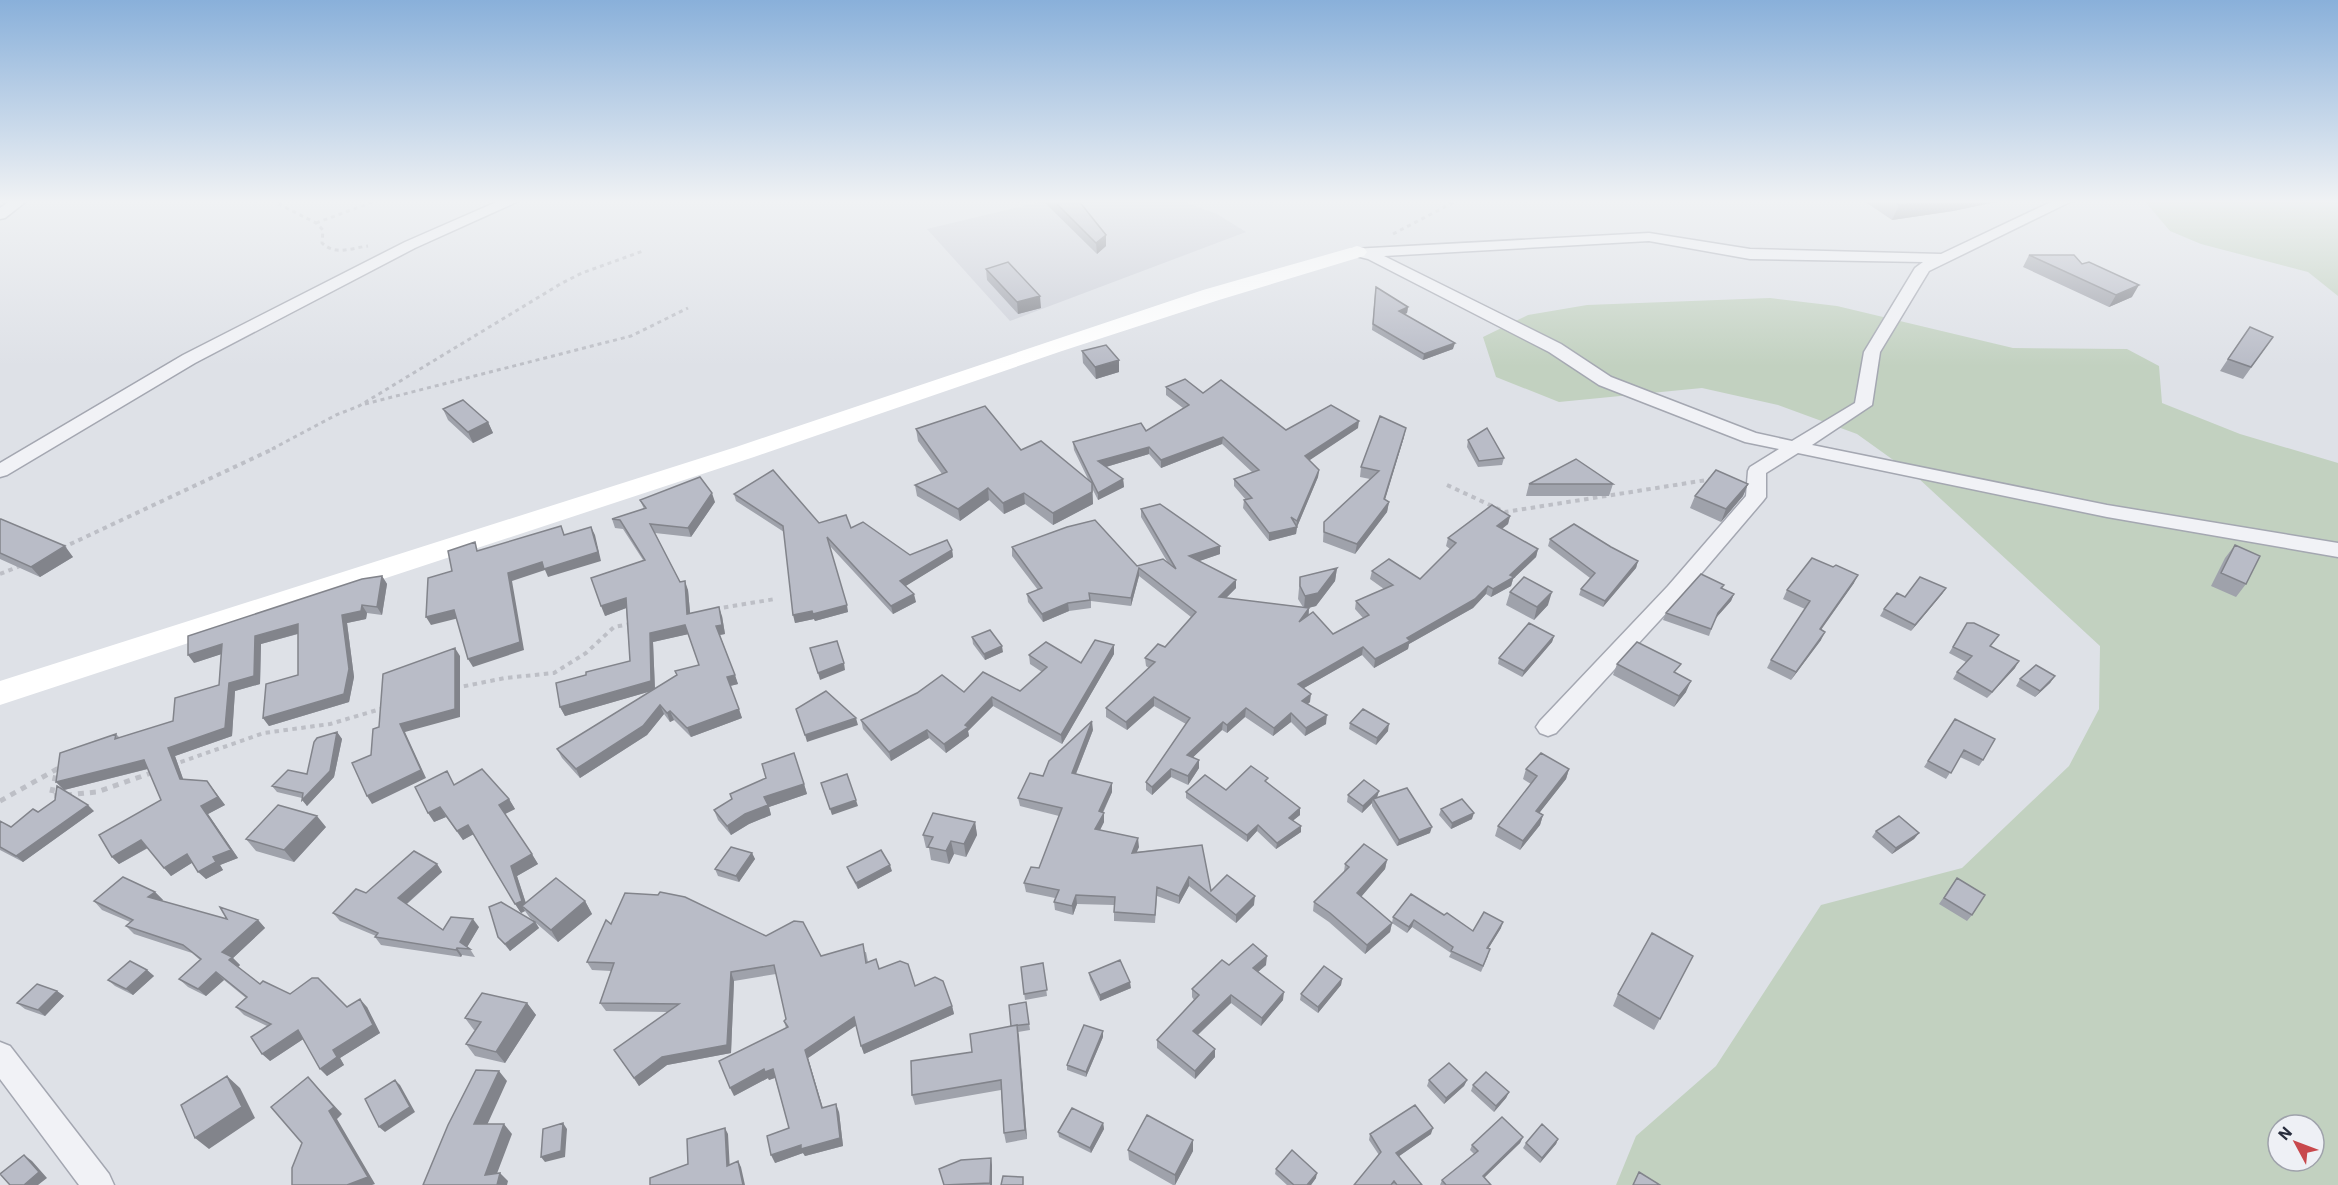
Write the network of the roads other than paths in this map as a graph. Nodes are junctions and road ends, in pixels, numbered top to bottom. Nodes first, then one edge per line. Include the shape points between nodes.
1 (390, 255) edge
2 (1346, 255) edge
3 (1370, 255) edge
4 (1814, 255) edge
5 (1952, 255) edge
6 (1946, 258) junction
7 (1796, 447) junction
8 (0, 471) edge
9 (2338, 550) edge
10 (0, 693) edge
11 (1548, 728) dead end
12 (0, 1056) edge
13 (98, 1185) edge

1 - 8 street via 189,359
2 - 10 street via 1054,346 745,452
3 - 7 street via 1555,348 1605,381 1751,438
4 - 6 street
5 - 6 street
6 - 7 street via 1923,268 1872,352 1863,405
7 - 9 street via 2107,511
7 - 11 street via 1757,471 1756,497
12 - 13 street

